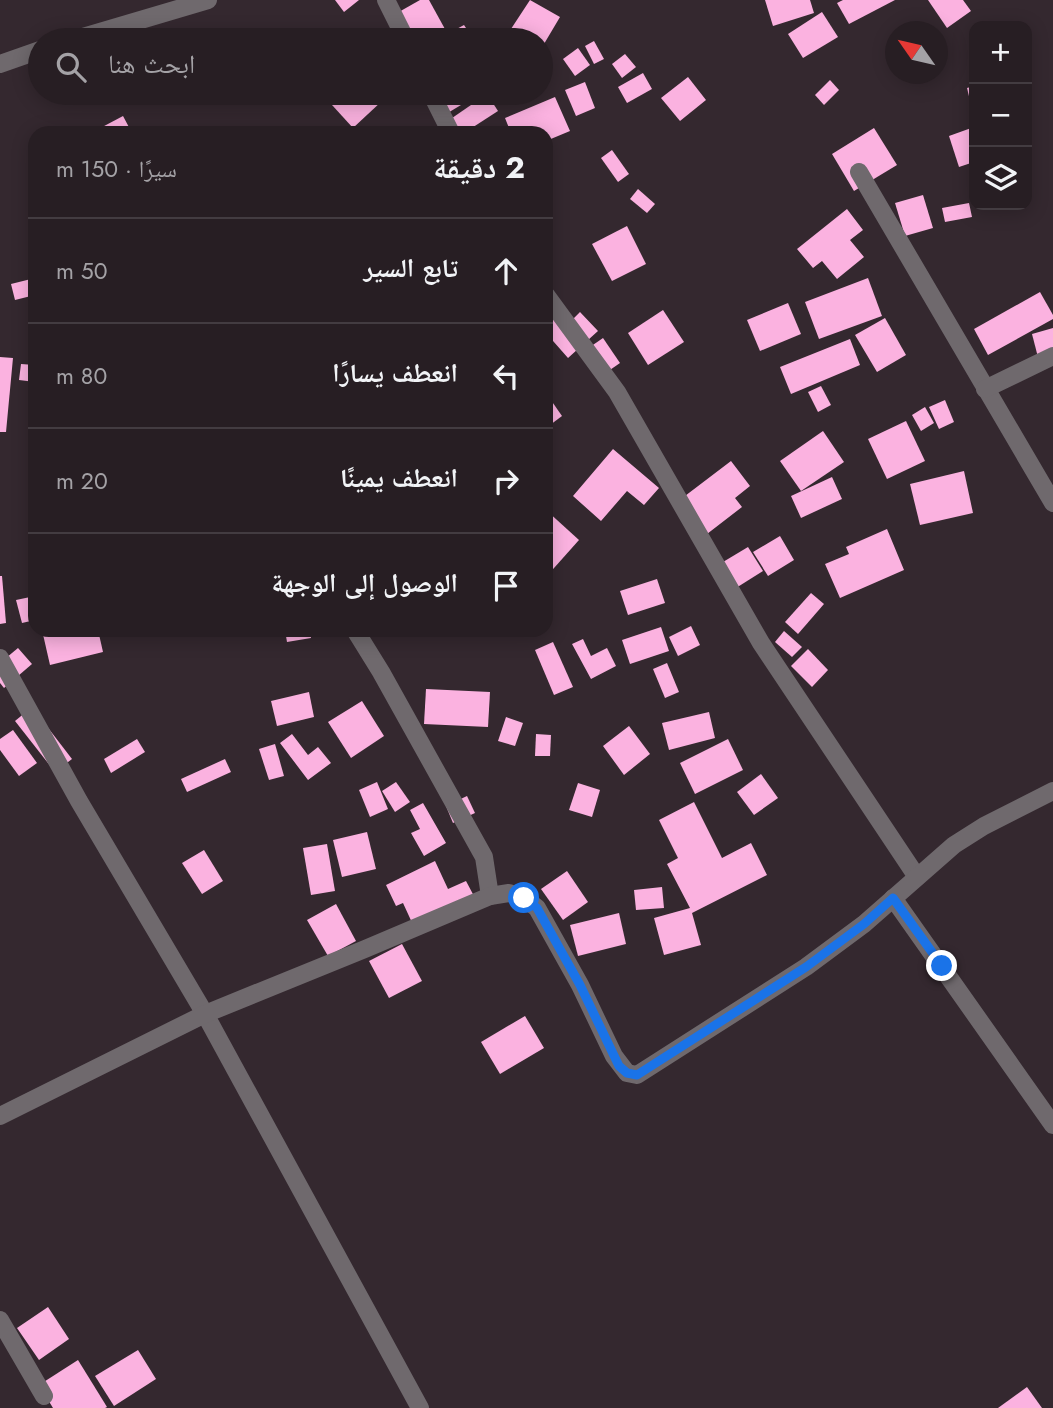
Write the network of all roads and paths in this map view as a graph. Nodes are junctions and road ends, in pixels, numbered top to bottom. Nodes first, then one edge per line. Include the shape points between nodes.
1 (208, 0) edge
2 (386, 0) edge
3 (114, 28) edge
4 (400, 28) edge
5 (28, 54) edge
6 (0, 64) edge
7 (437, 105) edge
8 (448, 126) edge
9 (859, 172) dead end
10 (553, 305) edge
11 (1053, 356) edge
12 (985, 389) junction
13 (1053, 503) edge
14 (359, 637) edge
15 (0, 658) edge
16 (1053, 791) edge
17 (917, 877) junction
18 (490, 895) junction
19 (893, 898) junction
20 (205, 1014) junction
21 (0, 1116) edge
22 (1053, 1125) edge
23 (0, 1320) edge
24 (44, 1396) dead end
25 (420, 1408) edge

1 - 3 street
2 - 4 street
5 - 6 street
7 - 8 street
9 - 12 street
10 - 17 street via 617,392 761,643
11 - 12 street
12 - 13 street
14 - 18 street via 484,857
15 - 20 street
16 - 17 street via 984,826
17 - 19 street
18 - 19 street via 509,893 537,908 614,1056 627,1073 637,1075 806,967
18 - 20 street
19 - 22 street
20 - 21 street
20 - 25 street
23 - 24 street

